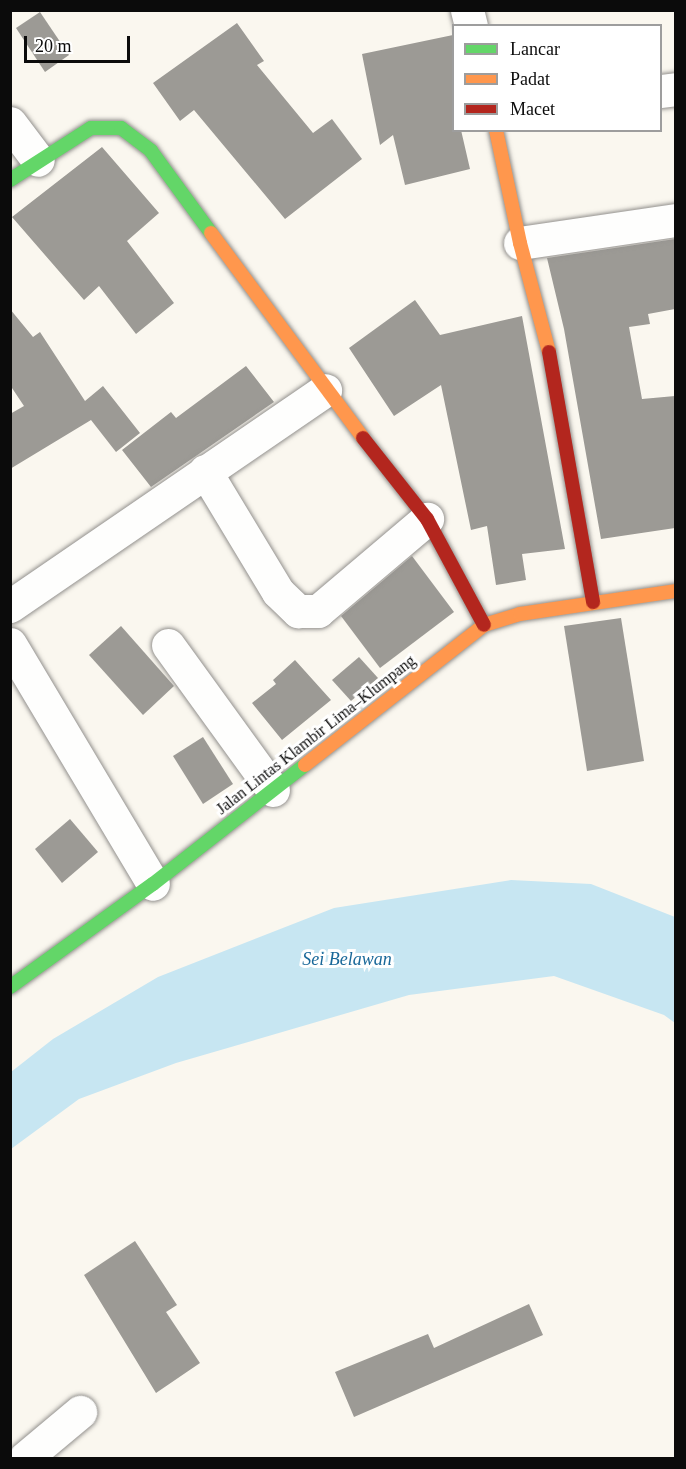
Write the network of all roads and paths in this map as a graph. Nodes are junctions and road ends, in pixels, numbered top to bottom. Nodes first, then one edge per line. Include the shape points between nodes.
1 (10, 123) edge
2 (496, 132) edge
3 (38, 160) junction
4 (10, 180) edge
5 (675, 220) edge
6 (520, 243) junction
7 (325, 390) junction
8 (205, 471) junction
9 (427, 519) junction
10 (675, 591) edge
11 (593, 602) junction
12 (10, 606) edge
13 (484, 625) junction
14 (10, 644) edge
15 (168, 645) dead end
16 (273, 790) junction
17 (153, 884) junction
18 (10, 987) edge
19 (80, 1412) dead end
20 (25, 1458) edge

1 - 3 street
2 - 6 street
3 - 4 street
3 - 7 street via 92,128 108,126 121,128 151,151
5 - 6 street
6 - 11 street via 546,332
7 - 8 street
7 - 9 street
8 - 9 street via 278,591 298,611 318,611
8 - 12 street
9 - 13 street
10 - 11 street, Jalan Lintas Klambir Lima–Klumpang
11 - 13 street, Jalan Lintas Klambir Lima–Klumpang
13 - 16 street, Jalan Lintas Klambir Lima–Klumpang
14 - 17 street
15 - 16 street
16 - 17 street, Jalan Lintas Klambir Lima–Klumpang
17 - 18 street, Jalan Lintas Klambir Lima–Klumpang
19 - 20 street

